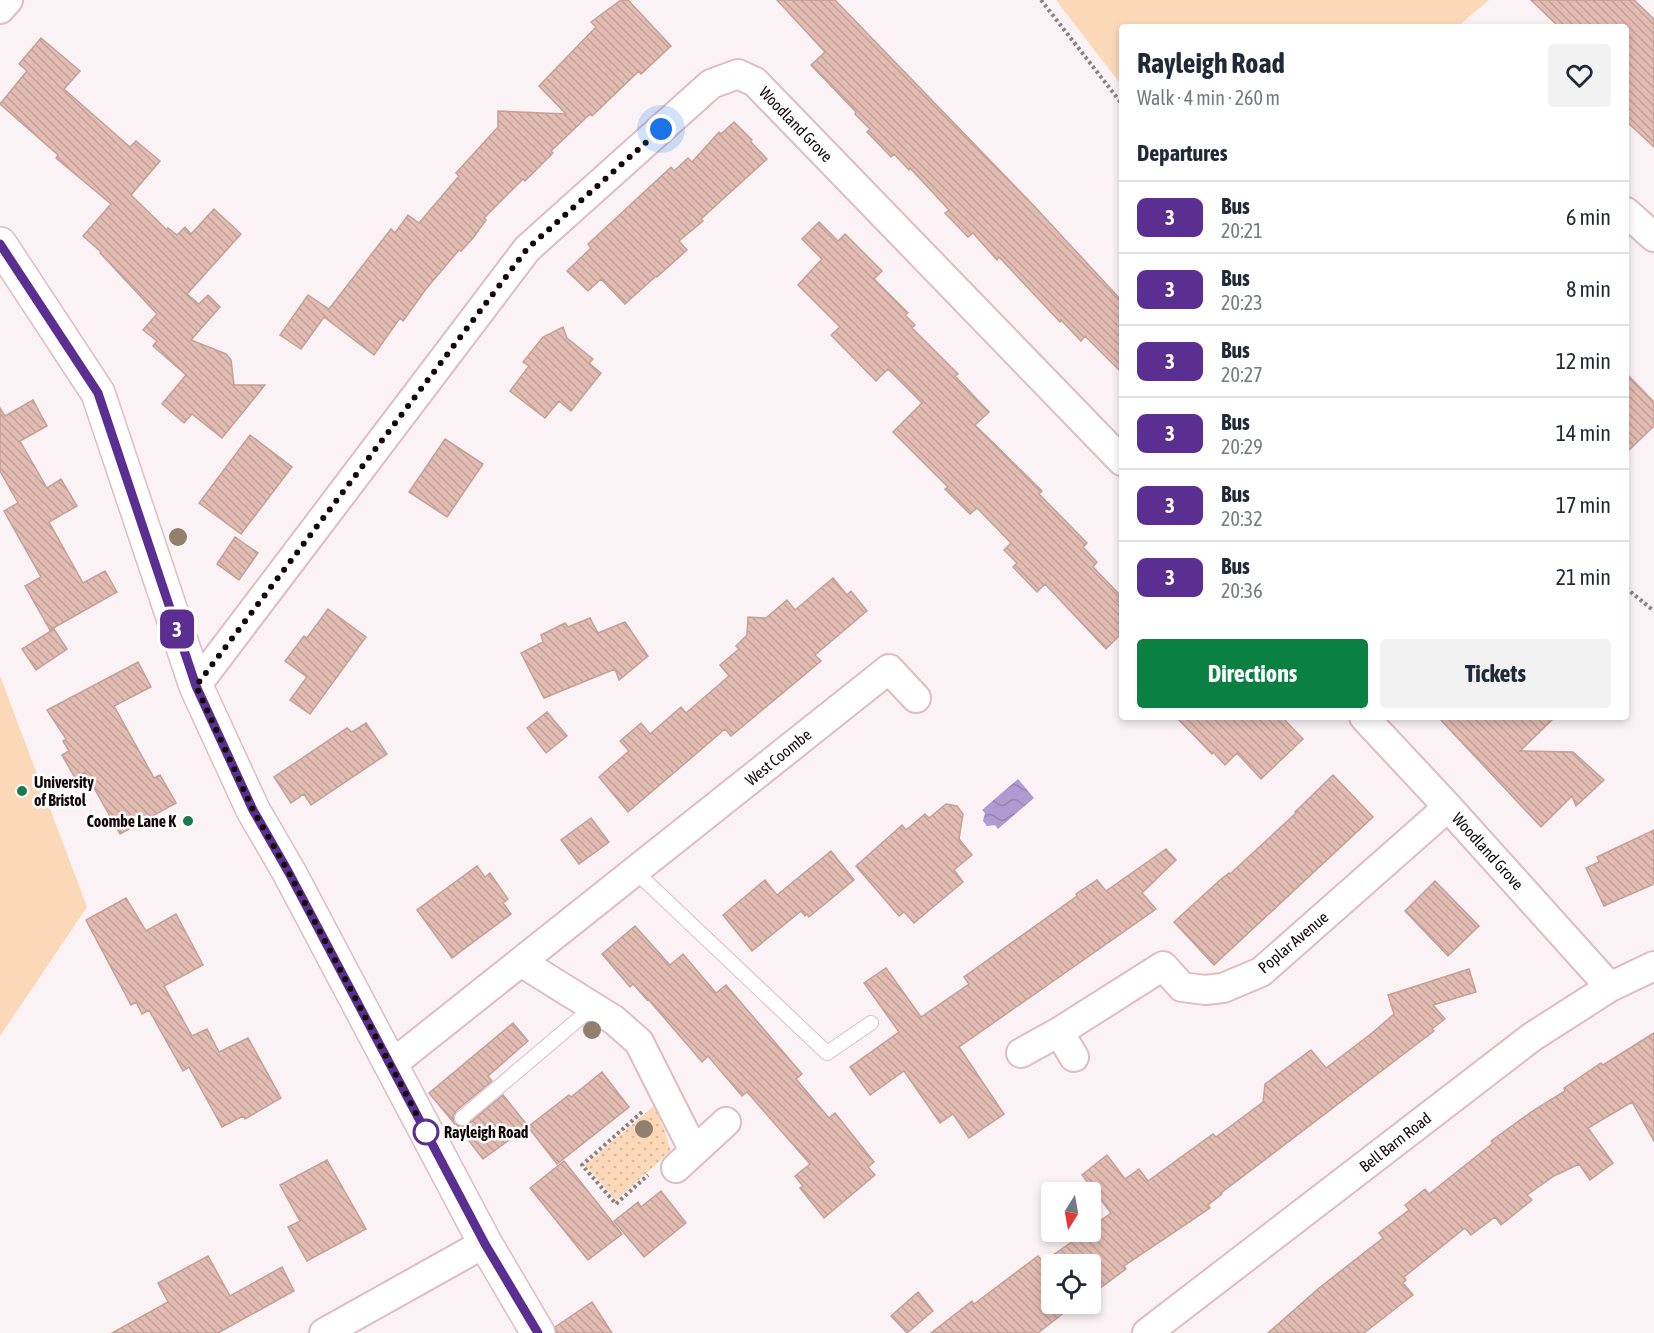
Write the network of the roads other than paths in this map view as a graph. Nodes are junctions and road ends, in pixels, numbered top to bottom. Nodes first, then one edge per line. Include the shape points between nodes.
1 (8, 0) edge
2 (0, 9) edge
3 (1629, 215) edge
4 (1654, 237) edge
5 (0, 244) edge
6 (1119, 458) edge
7 (196, 686) junction
8 (916, 698) dead end
9 (1367, 720) edge
10 (1448, 807) junction
11 (636, 871) junction
12 (521, 962) junction
13 (1654, 966) edge
14 (1610, 987) junction
15 (593, 1007) junction
16 (871, 1023) dead end
17 (1059, 1032) junction
18 (1021, 1053) dead end
19 (1074, 1057) dead end
20 (391, 1065) junction
21 (462, 1119) dead end
22 (726, 1122) dead end
23 (485, 1244) junction
24 (324, 1333) edge
25 (538, 1333) edge
26 (1147, 1333) edge

1 - 2 street
3 - 4 street
5 - 7 street via 98,393
6 - 7 street, Woodland Grove via 755,82 738,74 711,84 527,249
7 - 20 street via 253,810
8 - 11 street, West Coombe via 889,669
9 - 10 street, Woodland Grove
10 - 14 street, Woodland Grove
10 - 17 street, Poplar Avenue via 1262,972 1223,988 1205,990 1182,987 1163,966
11 - 12 street, West Coombe
11 - 16 lane via 827,1053
12 - 15 street
12 - 20 street, West Coombe
13 - 14 street, Bell Barn Road
14 - 26 street, Bell Barn Road via 1532,1037
15 - 21 lane
15 - 22 street via 639,1042 665,1092 685,1159
17 - 18 street, Poplar Avenue
17 - 19 street
20 - 23 street
23 - 24 street
23 - 25 street

